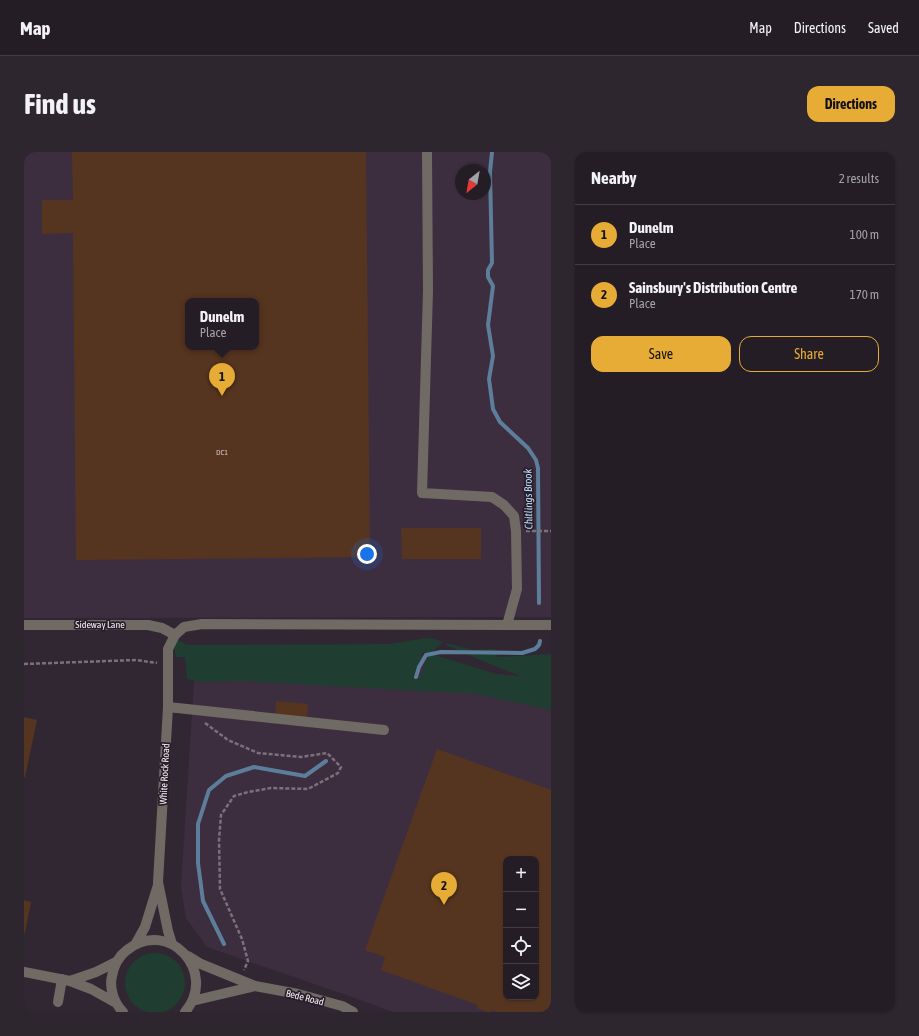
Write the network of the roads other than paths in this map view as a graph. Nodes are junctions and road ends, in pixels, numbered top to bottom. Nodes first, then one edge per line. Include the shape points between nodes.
1 (427, 152) edge
2 (551, 624) edge
3 (24, 625) edge
4 (507, 625) junction
5 (175, 635) junction
6 (168, 707) junction
7 (384, 730) dead end
8 (158, 882) junction
9 (135, 944) junction
10 (172, 944) junction
11 (186, 955) junction
12 (116, 962) junction
13 (24, 972) edge
14 (66, 980) junction
15 (254, 986) junction
16 (192, 1001) junction
17 (58, 1002) dead end
18 (116, 1003) junction
19 (123, 1012) edge
20 (185, 1012) edge
21 (354, 1012) edge

1 - 4 street via 428,298 422,493 492,497 514,516 517,589
2 - 4 street
3 - 5 street, Sideway Lane via 148,625 162,628
4 - 5 street via 202,624 184,627
5 - 6 street, White Rock Road via 168,649
6 - 7 street
6 - 8 street, White Rock Road
8 - 9 street, White Rock Road via 145,927
8 - 10 street, White Rock Road
9 - 10 street via 153,940
9 - 12 street
10 - 11 street, Bede Road
11 - 15 street, Bede Road
11 - 16 street via 196,977
12 - 14 street via 96,972
12 - 18 street via 111,987
13 - 14 street
14 - 17 street
14 - 18 street via 91,989
15 - 16 street, Bede Road
15 - 21 street, Bede Road via 298,994 342,1006
16 - 20 street
18 - 19 street

